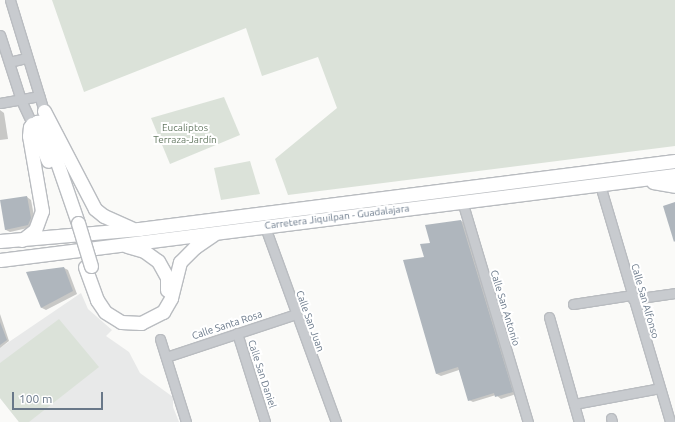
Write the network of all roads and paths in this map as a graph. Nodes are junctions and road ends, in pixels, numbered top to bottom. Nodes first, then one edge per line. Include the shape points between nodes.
1 (10, 0) edge
2 (0, 35) edge
3 (27, 58) junction
4 (9, 62) junction
5 (38, 96) junction
6 (21, 100) junction
7 (0, 103) edge
8 (44, 111) junction
9 (32, 124) junction
10 (50, 146) junction
11 (675, 161) edge
12 (675, 175) edge
13 (643, 180) junction
14 (600, 185) junction
15 (675, 186) edge
16 (462, 201) junction
17 (75, 224) junction
18 (266, 227) junction
19 (139, 229) junction
20 (216, 233) junction
21 (22, 240) junction
22 (0, 241) edge
23 (120, 245) junction
24 (0, 260) edge
25 (88, 266) junction
26 (675, 293) edge
27 (633, 297) junction
28 (573, 304) dead end
29 (296, 314) junction
30 (549, 317) dead end
31 (237, 333) junction
32 (160, 340) dead end
33 (166, 357) junction
34 (660, 388) junction
35 (574, 404) junction
36 (186, 422) edge
37 (265, 422) edge
38 (336, 422) edge
39 (528, 422) edge
40 (579, 422) edge
41 (670, 422) edge

1 - 3 street
2 - 4 street
3 - 4 street
3 - 5 street
4 - 6 street
5 - 6 street
5 - 8 street
6 - 7 street
6 - 9 street
8 - 10 highway
8 - 19 highway via 95,209 119,224
9 - 10 highway via 39,122 43,125
9 - 17 highway
9 - 21 highway via 29,136 42,211 35,230
10 - 17 highway
11 - 19 highway, Carretera Jiquilpan - Guadalajara
12 - 13 highway, Carretera Jiquilpan - Guadalajara
13 - 14 highway, Carretera Jiquilpan - Guadalajara
13 - 15 highway
14 - 16 highway, Carretera Jiquilpan - Guadalajara
14 - 27 street, Calle San Alfonso
16 - 18 highway, Carretera Jiquilpan - Guadalajara
16 - 39 street, Calle San Antonio
17 - 25 highway, bridge
18 - 20 highway, Carretera Jiquilpan - Guadalajara
18 - 29 street, Calle San Juan
19 - 21 highway, Carretera Jiquilpan - Guadalajara
20 - 23 highway, Carretera Jiquilpan - Guadalajara
20 - 25 highway via 195,247 180,262 169,302 159,315 145,322 126,323 108,315 97,300
21 - 22 highway, Carretera Jiquilpan - Guadalajara
23 - 24 highway, Carretera Jiquilpan - Guadalajara
23 - 25 highway via 148,253 163,268 168,282 166,293 151,313 134,318 113,311
26 - 27 street
27 - 28 street
27 - 34 street, Calle San Alfonso
29 - 31 street, Calle Santa Rosa
29 - 38 street, Calle San Juan
30 - 35 street
31 - 33 street, Calle Santa Rosa
31 - 37 street, Calle San Daniel
32 - 33 street
33 - 36 street
34 - 35 street
34 - 41 street, Calle San Alfonso
35 - 40 street

